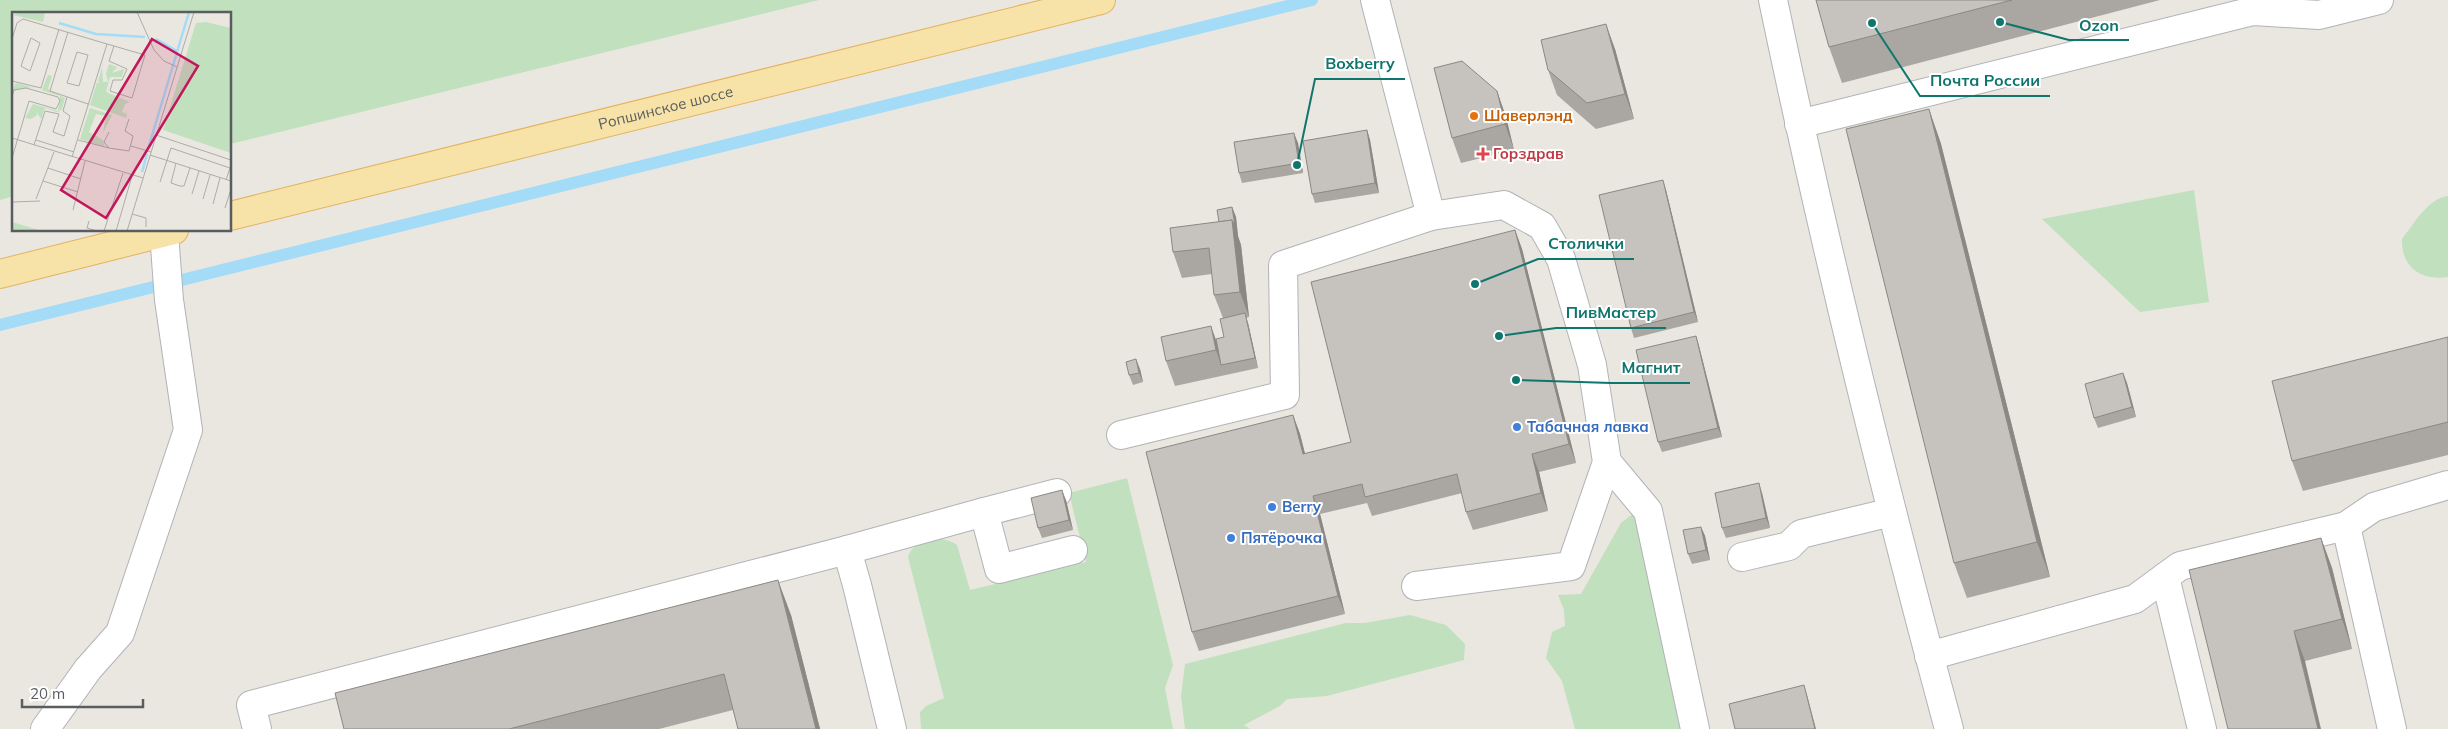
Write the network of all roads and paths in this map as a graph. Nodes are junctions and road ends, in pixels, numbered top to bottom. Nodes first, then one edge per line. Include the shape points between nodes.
1 (1101, 0) edge
2 (1375, 0) edge
3 (1773, 0) edge
4 (2379, 0) edge
5 (2317, 7) edge
6 (1799, 124) junction
7 (231, 216) edge
8 (1431, 216) junction
9 (169, 231) edge
10 (0, 274) edge
11 (1121, 435) dead end
12 (1607, 462) junction
13 (2448, 486) edge
14 (1057, 493) edge
15 (984, 512) junction
16 (1892, 512) junction
17 (2346, 526) junction
18 (847, 550) junction
19 (1073, 550) dead end
20 (1742, 557) dead end
21 (2165, 577) junction
22 (1416, 586) dead end
23 (1929, 656) junction
24 (45, 729) edge
25 (257, 729) edge
26 (892, 729) edge
27 (1695, 729) edge
28 (1949, 729) edge
29 (2202, 729) edge
30 (2392, 729) edge

1 - 7 main road, Ропшинское шоссе
2 - 8 street
3 - 6 street
4 - 5 street
5 - 6 street via 2253,11
6 - 16 street
8 - 11 street via 1283,265 1285,395
8 - 12 street via 1504,205 1542,226 1561,259 1592,366
9 - 10 main road
9 - 24 street via 166,267 169,300 188,430 120,633 88,669
12 - 22 street via 1571,566
12 - 27 street via 1648,511
13 - 17 street via 2374,506
14 - 15 street
15 - 18 street
15 - 19 street via 999,569
16 - 20 street via 1801,534 1789,546
16 - 23 street
17 - 21 street via 2180,566
17 - 30 street
18 - 25 street via 251,706
18 - 26 street
21 - 23 street via 2135,599
21 - 29 street
23 - 28 street

